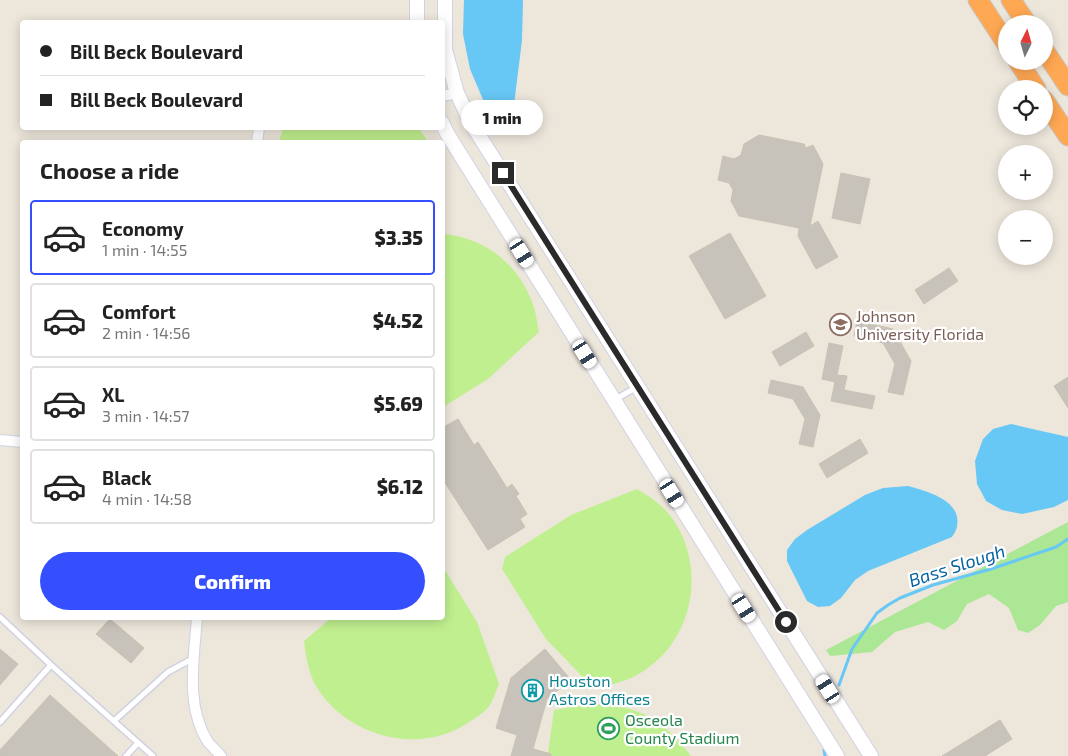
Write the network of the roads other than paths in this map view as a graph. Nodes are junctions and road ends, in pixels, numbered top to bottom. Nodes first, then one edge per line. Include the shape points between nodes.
1 (417, 0) edge
2 (445, 0) edge
3 (978, 0) edge
4 (1011, 0) edge
5 (1020, 15) edge
6 (417, 20) edge
7 (998, 31) edge
8 (1053, 64) edge
9 (1068, 86) edge
10 (457, 92) junction
11 (445, 95) edge
12 (1053, 114) edge
13 (445, 129) edge
14 (1068, 136) edge
15 (638, 386) junction
16 (614, 400) junction
17 (0, 440) edge
18 (20, 442) edge
19 (0, 617) edge
20 (197, 620) edge
21 (194, 658) junction
22 (51, 665) junction
23 (114, 721) junction
24 (0, 722) edge
25 (138, 743) junction
26 (126, 756) edge
27 (153, 756) edge
28 (221, 756) edge
29 (836, 756) edge
30 (870, 756) edge

1 - 6 street
2 - 10 street via 446,50
3 - 7 highway
4 - 5 highway
8 - 9 highway
10 - 11 street
10 - 15 street via 471,123
12 - 14 highway
13 - 16 street
15 - 16 lane
15 - 30 street
16 - 29 street
17 - 18 street
19 - 22 lane
20 - 21 street
21 - 23 lane via 168,672
21 - 28 street via 193,694 199,724
22 - 23 lane
22 - 24 lane
23 - 25 lane
25 - 26 lane
25 - 27 lane

